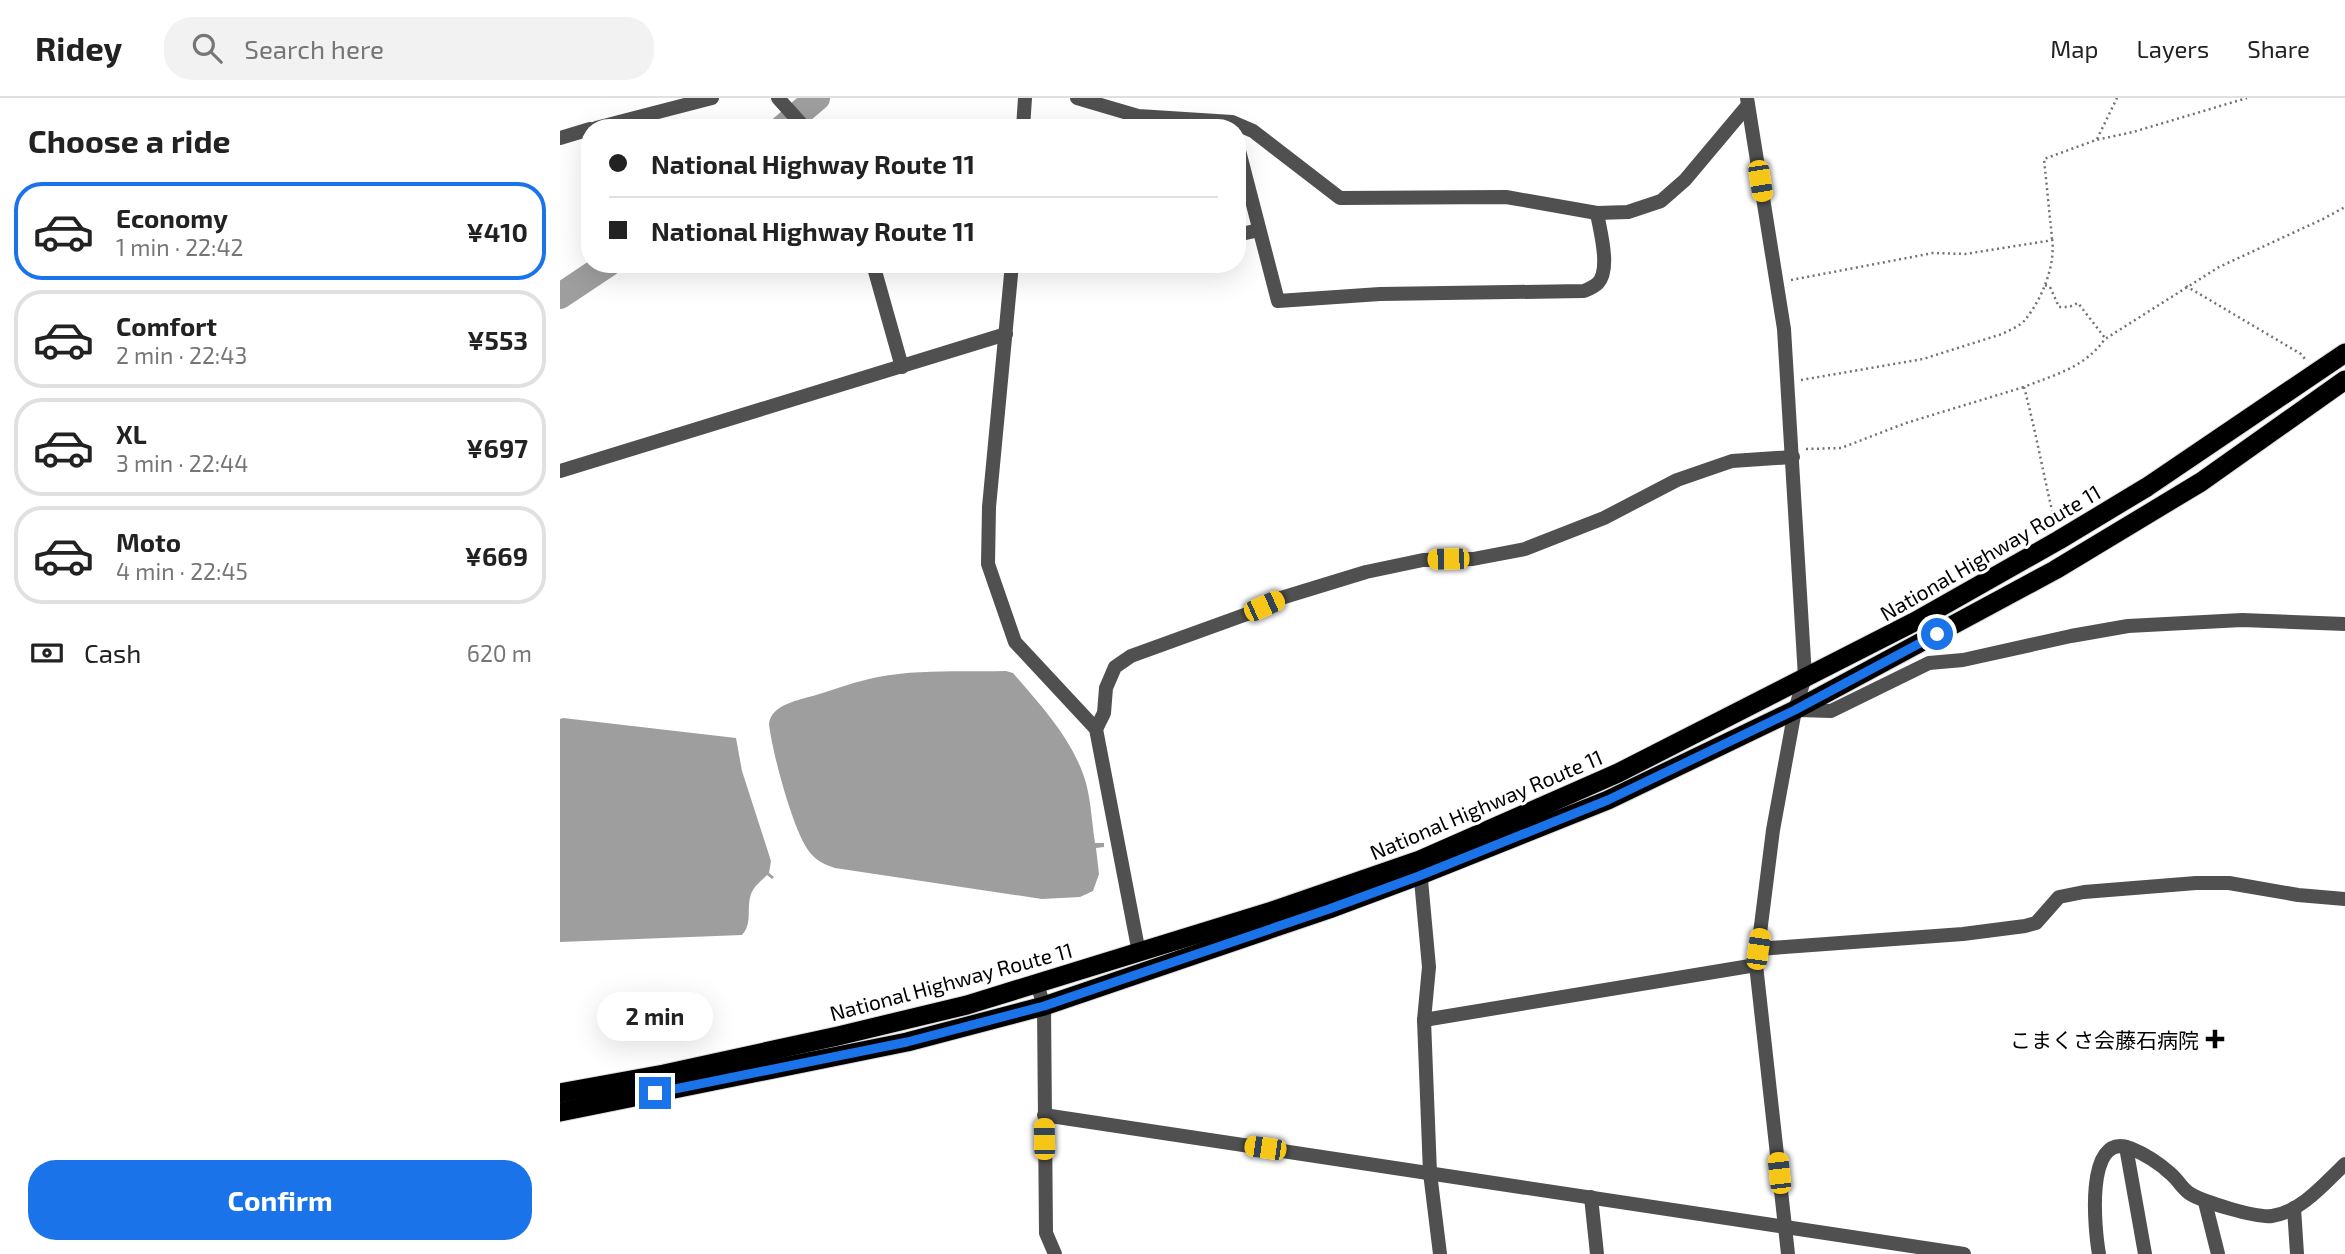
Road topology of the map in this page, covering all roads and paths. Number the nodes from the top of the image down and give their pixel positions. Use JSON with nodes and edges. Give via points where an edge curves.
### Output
{"nodes":[{"id":1,"x":712,"y":98,"type":"edge"},
{"id":2,"x":779,"y":98,"type":"edge"},
{"id":3,"x":1025,"y":98,"type":"edge"},
{"id":4,"x":1077,"y":98,"type":"edge"},
{"id":5,"x":2117,"y":98,"type":"edge"},
{"id":6,"x":2247,"y":98,"type":"edge"},
{"id":7,"x":1748,"y":102,"type":"edge"},
{"id":8,"x":632,"y":119,"type":"edge"},
{"id":9,"x":796,"y":119,"type":"edge"},
{"id":10,"x":1024,"y":119,"type":"edge"},
{"id":11,"x":1170,"y":119,"type":"edge"},
{"id":12,"x":1246,"y":129,"type":"edge"},
{"id":13,"x":581,"y":132,"type":"edge"},
{"id":14,"x":560,"y":138,"type":"edge"},
{"id":15,"x":2096,"y":140,"type":"junction"},
{"id":16,"x":1246,"y":179,"type":"edge"},
{"id":17,"x":2345,"y":207,"type":"edge"},
{"id":18,"x":1597,"y":213,"type":"junction"},
{"id":19,"x":1259,"y":230,"type":"junction"},
{"id":20,"x":1246,"y":233,"type":"edge"},
{"id":21,"x":2052,"y":238,"type":"junction"},
{"id":22,"x":876,"y":273,"type":"edge"},
{"id":23,"x":1011,"y":273,"type":"edge"},
{"id":24,"x":1776,"y":282,"type":"junction"},
{"id":25,"x":2046,"y":285,"type":"junction"},
{"id":26,"x":2186,"y":286,"type":"junction"},
{"id":27,"x":1006,"y":334,"type":"junction"},
{"id":28,"x":2105,"y":339,"type":"junction"},
{"id":29,"x":2345,"y":354,"type":"edge"},
{"id":30,"x":902,"y":367,"type":"junction"},
{"id":31,"x":2320,"y":371,"type":"junction"},
{"id":32,"x":2345,"y":380,"type":"edge"},
{"id":33,"x":1788,"y":383,"type":"junction"},
{"id":34,"x":2024,"y":387,"type":"junction"},
{"id":35,"x":1792,"y":454,"type":"junction"},
{"id":36,"x":560,"y":471,"type":"edge"},
{"id":37,"x":2059,"y":540,"type":"junction"},
{"id":38,"x":2345,"y":624,"type":"edge"},
{"id":39,"x":1805,"y":677,"type":"junction"},
{"id":40,"x":1795,"y":710,"type":"junction"},
{"id":41,"x":1096,"y":729,"type":"junction"},
{"id":42,"x":1420,"y":868,"type":"junction"},
{"id":43,"x":2345,"y":899,"type":"edge"},
{"id":44,"x":1758,"y":949,"type":"junction"},
{"id":45,"x":1139,"y":953,"type":"junction"},
{"id":46,"x":1756,"y":965,"type":"junction"},
{"id":47,"x":1037,"y":984,"type":"junction"},
{"id":48,"x":1044,"y":1006,"type":"junction"},
{"id":49,"x":1424,"y":1020,"type":"junction"},
{"id":50,"x":560,"y":1093,"type":"edge"},
{"id":51,"x":560,"y":1112,"type":"edge"},
{"id":52,"x":1044,"y":1115,"type":"junction"},
{"id":53,"x":2126,"y":1147,"type":"junction"},
{"id":54,"x":2345,"y":1164,"type":"edge"},
{"id":55,"x":1430,"y":1172,"type":"junction"},
{"id":56,"x":1591,"y":1197,"type":"junction"},
{"id":57,"x":2205,"y":1202,"type":"junction"},
{"id":58,"x":2294,"y":1208,"type":"junction"},
{"id":59,"x":1784,"y":1226,"type":"junction"},
{"id":60,"x":1055,"y":1254,"type":"edge"},
{"id":61,"x":1440,"y":1254,"type":"edge"},
{"id":62,"x":1597,"y":1254,"type":"edge"},
{"id":63,"x":1788,"y":1254,"type":"edge"},
{"id":64,"x":1964,"y":1254,"type":"edge"},
{"id":65,"x":2099,"y":1254,"type":"edge"},
{"id":66,"x":2145,"y":1254,"type":"edge"},
{"id":67,"x":2218,"y":1254,"type":"edge"},
{"id":68,"x":2297,"y":1254,"type":"edge"}],
"edges":[{"from":1,"to":8,"type":"street"},
{"from":2,"to":9,"type":"street"},
{"from":3,"to":10,"type":"street"},
{"from":4,"to":11,"type":"street","via":[[1138,116]]},
{"from":5,"to":15,"type":"path"},
{"from":6,"to":15,"type":"path"},
{"from":7,"to":18,"type":"street","via":[[1685,180],[1661,201],[1628,212]]},
{"from":7,"to":24,"type":"street"},
{"from":12,"to":18,"type":"street","via":[[1340,198],[1506,197]]},
{"from":13,"to":14,"type":"street"},
{"from":15,"to":21,"type":"path","via":[[2045,159]]},
{"from":16,"to":19,"type":"street"},
{"from":17,"to":26,"type":"path"},
{"from":18,"to":19,"type":"street","via":[[1604,275],[1584,291],[1380,294],[1278,302]]},
{"from":19,"to":20,"type":"street"},
{"from":21,"to":24,"type":"path","via":[[1965,254],[1933,253]]},
{"from":21,"to":25,"type":"path"},
{"from":22,"to":30,"type":"street"},
{"from":23,"to":27,"type":"street"},
{"from":24,"to":33,"type":"street"},
{"from":25,"to":28,"type":"path","via":[[2059,307],[2078,303]]},
{"from":25,"to":33,"type":"path","via":[[2024,321],[2003,334],[1923,359]]},
{"from":26,"to":28,"type":"path"},
{"from":26,"to":31,"type":"path","via":[[2301,354]]},
{"from":27,"to":30,"type":"street"},
{"from":27,"to":41,"type":"street","via":[[988,564],[1015,642]]},
{"from":28,"to":34,"type":"path","via":[[2078,366]]},
{"from":29,"to":31,"type":"highway","name":"National Highway Route 11"},
{"from":30,"to":36,"type":"street"},
{"from":31,"to":37,"type":"highway","name":"National Highway Route 11"},
{"from":32,"to":40,"type":"highway","name":"National Highway Route 11","via":[[2201,482],[2055,570]]},
{"from":33,"to":35,"type":"street"},
{"from":34,"to":35,"type":"path","via":[[1841,448]]},
{"from":34,"to":37,"type":"path"},
{"from":35,"to":39,"type":"street"},
{"from":35,"to":41,"type":"street","via":[[1732,461],[1677,480],[1604,518],[1525,549],[1474,559],[1423,560],[1366,572],[1281,598],[1131,656],[1115,667]]},
{"from":37,"to":39,"type":"highway","name":"National Highway Route 11"},
{"from":38,"to":40,"type":"street","via":[[2242,620],[2128,626],[1929,663],[1831,711]]},
{"from":39,"to":40,"type":"street"},
{"from":39,"to":42,"type":"highway","name":"National Highway Route 11"},
{"from":40,"to":42,"type":"highway","name":"National Highway Route 11","via":[[1608,800]]},
{"from":40,"to":44,"type":"street"},
{"from":41,"to":45,"type":"street"},
{"from":42,"to":45,"type":"highway","name":"National Highway Route 11"},
{"from":42,"to":48,"type":"highway","name":"National Highway Route 11","via":[[1329,909]]},
{"from":42,"to":49,"type":"street","via":[[1429,967]]},
{"from":43,"to":44,"type":"street","via":[[2229,883],[2109,890],[2060,897],[2036,923],[2025,926]]},
{"from":44,"to":46,"type":"street"},
{"from":45,"to":47,"type":"highway","name":"National Highway Route 11"},
{"from":46,"to":49,"type":"street"},
{"from":46,"to":59,"type":"street"},
{"from":47,"to":48,"type":"street"},
{"from":47,"to":50,"type":"highway","name":"National Highway Route 11","via":[[838,1036]]},
{"from":48,"to":51,"type":"highway","name":"National Highway Route 11","via":[[907,1042]]},
{"from":48,"to":52,"type":"street"},
{"from":49,"to":55,"type":"street"},
{"from":52,"to":55,"type":"street"},
{"from":52,"to":60,"type":"street","via":[[1046,1233]]},
{"from":53,"to":57,"type":"street","via":[[2154,1161]]},
{"from":53,"to":65,"type":"street","via":[[2113,1149],[2097,1167]]},
{"from":53,"to":66,"type":"street"},
{"from":54,"to":58,"type":"street"},
{"from":55,"to":56,"type":"street"},
{"from":55,"to":61,"type":"street"},
{"from":56,"to":59,"type":"street"},
{"from":56,"to":62,"type":"street"},
{"from":57,"to":58,"type":"street","via":[[2271,1216]]},
{"from":57,"to":67,"type":"street"},
{"from":58,"to":68,"type":"street"},
{"from":59,"to":63,"type":"street"},
{"from":59,"to":64,"type":"street"}]}
